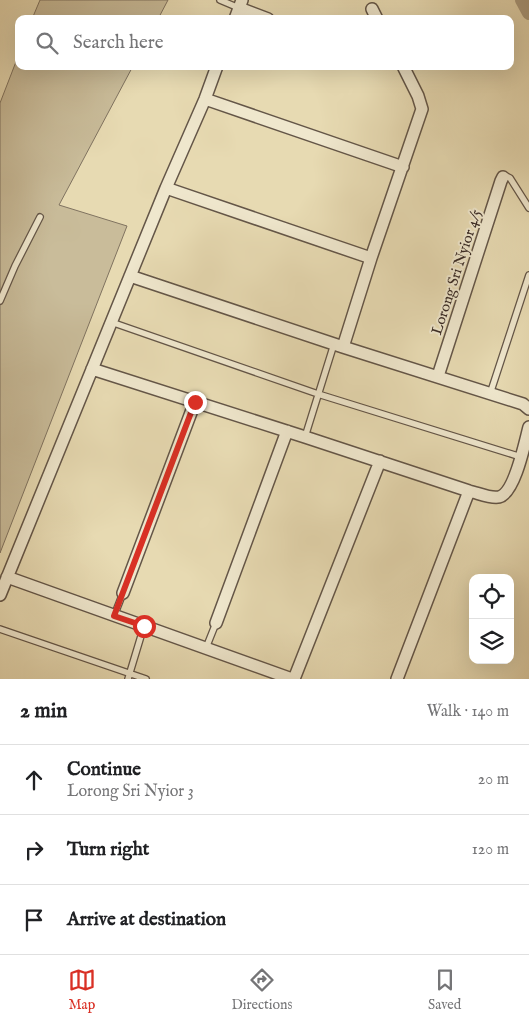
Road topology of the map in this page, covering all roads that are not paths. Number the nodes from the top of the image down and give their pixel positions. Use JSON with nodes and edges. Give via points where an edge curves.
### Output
{"nodes":[{"id":1,"x":220,"y":0,"type":"edge"},
{"id":2,"x":239,"y":9,"type":"edge"},
{"id":3,"x":256,"y":15,"type":"edge"},
{"id":4,"x":216,"y":70,"type":"edge"},
{"id":5,"x":405,"y":70,"type":"edge"},
{"id":6,"x":205,"y":99,"type":"junction"},
{"id":7,"x":403,"y":167,"type":"junction"},
{"id":8,"x":503,"y":177,"type":"joint"},
{"id":9,"x":166,"y":188,"type":"junction"},
{"id":10,"x":529,"y":208,"type":"edge"},
{"id":11,"x":40,"y":218,"type":"dead end"},
{"id":12,"x":371,"y":258,"type":"junction"},
{"id":13,"x":529,"y":275,"type":"edge"},
{"id":14,"x":130,"y":276,"type":"junction"},
{"id":15,"x":0,"y":301,"type":"edge"},
{"id":16,"x":111,"y":322,"type":"junction"},
{"id":17,"x":338,"y":346,"type":"junction"},
{"id":18,"x":92,"y":369,"type":"junction"},
{"id":19,"x":438,"y":376,"type":"junction"},
{"id":20,"x":318,"y":394,"type":"junction"},
{"id":21,"x":490,"y":394,"type":"junction"},
{"id":22,"x":195,"y":402,"type":"junction"},
{"id":23,"x":529,"y":409,"type":"edge"},
{"id":24,"x":529,"y":427,"type":"edge"},
{"id":25,"x":287,"y":431,"type":"junction"},
{"id":26,"x":305,"y":436,"type":"junction"},
{"id":27,"x":521,"y":457,"type":"junction"},
{"id":28,"x":380,"y":461,"type":"junction"},
{"id":29,"x":469,"y":491,"type":"junction"},
{"id":30,"x":7,"y":577,"type":"junction"},
{"id":31,"x":122,"y":593,"type":"joint"},
{"id":32,"x":0,"y":595,"type":"edge"},
{"id":33,"x":114,"y":616,"type":"junction"},
{"id":34,"x":216,"y":623,"type":"joint"},
{"id":35,"x":144,"y":626,"type":"junction"},
{"id":36,"x":0,"y":629,"type":"edge"},
{"id":37,"x":206,"y":648,"type":"junction"},
{"id":38,"x":128,"y":676,"type":"edge"},
{"id":39,"x":146,"y":679,"type":"edge"},
{"id":40,"x":293,"y":679,"type":"edge"},
{"id":41,"x":397,"y":679,"type":"edge"}],
"edges":[{"from":1,"to":2,"type":"lane"},
{"from":2,"to":3,"type":"street"},
{"from":4,"to":6,"type":"street"},
{"from":5,"to":7,"type":"street","via":[[422,109]]},
{"from":6,"to":7,"type":"street"},
{"from":6,"to":9,"type":"street"},
{"from":7,"to":12,"type":"street"},
{"from":8,"to":10,"type":"lane","via":[[510,178]]},
{"from":8,"to":19,"type":"street","name":"Lorong Sri Nyior 4/5"},
{"from":9,"to":12,"type":"street"},
{"from":9,"to":14,"type":"street"},
{"from":11,"to":15,"type":"lane"},
{"from":12,"to":17,"type":"street"},
{"from":13,"to":21,"type":"lane"},
{"from":14,"to":16,"type":"street"},
{"from":14,"to":17,"type":"street"},
{"from":16,"to":18,"type":"street"},
{"from":16,"to":20,"type":"lane"},
{"from":17,"to":19,"type":"street"},
{"from":17,"to":20,"type":"lane"},
{"from":18,"to":22,"type":"street"},
{"from":18,"to":30,"type":"street"},
{"from":19,"to":21,"type":"street"},
{"from":20,"to":26,"type":"lane"},
{"from":20,"to":27,"type":"lane"},
{"from":21,"to":23,"type":"street","via":[[523,404]]},
{"from":22,"to":25,"type":"street"},
{"from":22,"to":31,"type":"street"},
{"from":24,"to":27,"type":"street"},
{"from":25,"to":26,"type":"street"},
{"from":25,"to":34,"type":"street"},
{"from":26,"to":28,"type":"street"},
{"from":27,"to":29,"type":"street","via":[[507,493],[499,497]]},
{"from":28,"to":29,"type":"street"},
{"from":28,"to":40,"type":"street"},
{"from":29,"to":41,"type":"street"},
{"from":30,"to":32,"type":"street"},
{"from":30,"to":33,"type":"street"},
{"from":31,"to":33,"type":"lane"},
{"from":33,"to":35,"type":"street"},
{"from":34,"to":37,"type":"lane"},
{"from":35,"to":37,"type":"street"},
{"from":35,"to":38,"type":"lane"},
{"from":36,"to":38,"type":"lane"},
{"from":37,"to":40,"type":"street"},
{"from":38,"to":39,"type":"lane"}]}
